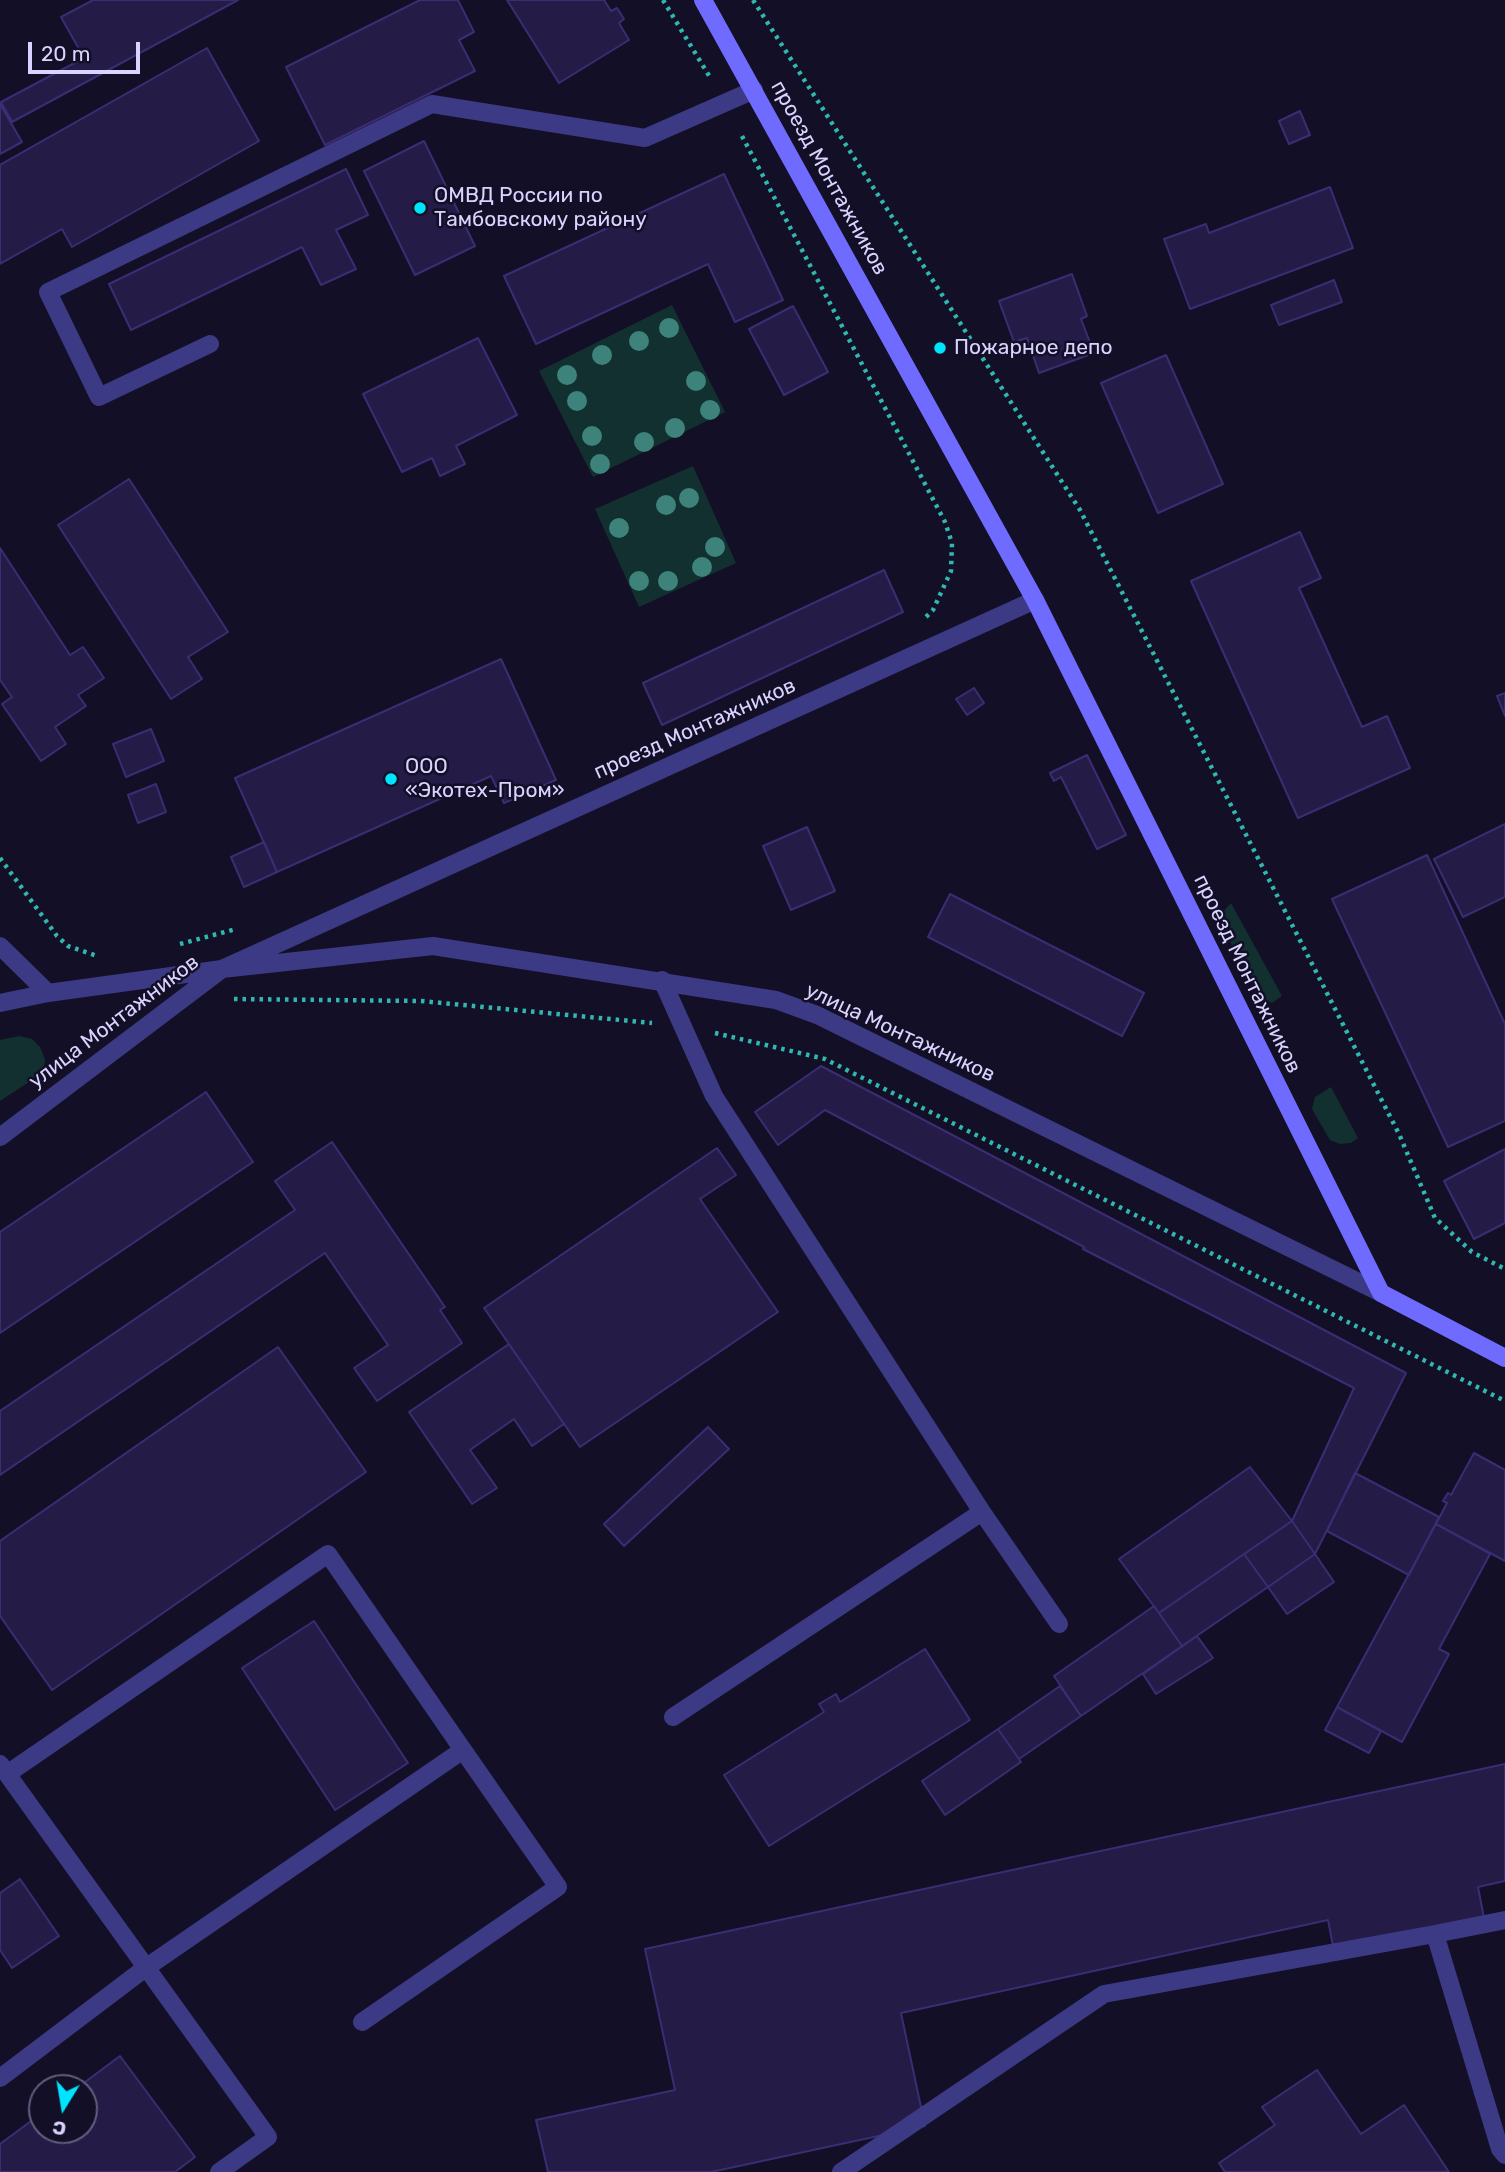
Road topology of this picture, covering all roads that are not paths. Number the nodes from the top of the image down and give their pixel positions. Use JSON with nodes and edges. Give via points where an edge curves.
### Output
{"nodes":[{"id":1,"x":703,"y":0,"type":"edge"},
{"id":2,"x":754,"y":90,"type":"junction"},
{"id":3,"x":209,"y":344,"type":"dead end"},
{"id":4,"x":1035,"y":600,"type":"junction"},
{"id":5,"x":0,"y":946,"type":"edge"},
{"id":6,"x":222,"y":969,"type":"junction"},
{"id":7,"x":662,"y":980,"type":"junction"},
{"id":8,"x":48,"y":993,"type":"junction"},
{"id":9,"x":0,"y":1003,"type":"edge"},
{"id":10,"x":0,"y":1137,"type":"edge"},
{"id":11,"x":1381,"y":1293,"type":"junction"},
{"id":12,"x":1505,"y":1358,"type":"edge"},
{"id":13,"x":982,"y":1512,"type":"junction"},
{"id":14,"x":1059,"y":1624,"type":"dead end"},
{"id":15,"x":673,"y":1717,"type":"dead end"},
{"id":16,"x":463,"y":1750,"type":"junction"},
{"id":17,"x":4,"y":1769,"type":"edge"},
{"id":18,"x":1505,"y":1920,"type":"edge"},
{"id":19,"x":1435,"y":1934,"type":"junction"},
{"id":20,"x":144,"y":1969,"type":"junction"},
{"id":21,"x":362,"y":2022,"type":"dead end"},
{"id":22,"x":0,"y":2078,"type":"edge"},
{"id":23,"x":1505,"y":2155,"type":"edge"},
{"id":24,"x":219,"y":2172,"type":"edge"},
{"id":25,"x":841,"y":2172,"type":"edge"}],
"edges":[{"from":1,"to":2,"type":"main road","name":"проезд Монтажников"},
{"from":2,"to":3,"type":"street","via":[[645,138],[432,104],[48,292],[99,397]]},
{"from":2,"to":4,"type":"main road","name":"проезд Монтажников"},
{"from":4,"to":6,"type":"street","name":"проезд Монтажников"},
{"from":4,"to":11,"type":"main road","name":"проезд Монтажников"},
{"from":5,"to":8,"type":"street"},
{"from":6,"to":7,"type":"street","name":"улица Монтажников","via":[[433,946]]},
{"from":6,"to":8,"type":"street","name":"улица Монтажников"},
{"from":6,"to":10,"type":"street","name":"улица Монтажников"},
{"from":7,"to":11,"type":"street","name":"улица Монтажников","via":[[776,1000],[817,1015]]},
{"from":7,"to":13,"type":"street","via":[[713,1096]]},
{"from":8,"to":9,"type":"street","name":"улица Монтажников"},
{"from":11,"to":12,"type":"main road","name":"улица Монтажников"},
{"from":13,"to":14,"type":"street"},
{"from":13,"to":15,"type":"street"},
{"from":16,"to":17,"type":"street","via":[[328,1554]]},
{"from":16,"to":20,"type":"street"},
{"from":16,"to":21,"type":"street","via":[[558,1887]]},
{"from":17,"to":20,"type":"street"},
{"from":18,"to":19,"type":"street"},
{"from":19,"to":23,"type":"street"},
{"from":19,"to":25,"type":"street","via":[[1104,1994]]},
{"from":20,"to":22,"type":"street"},
{"from":20,"to":24,"type":"street","via":[[268,2137]]}]}
